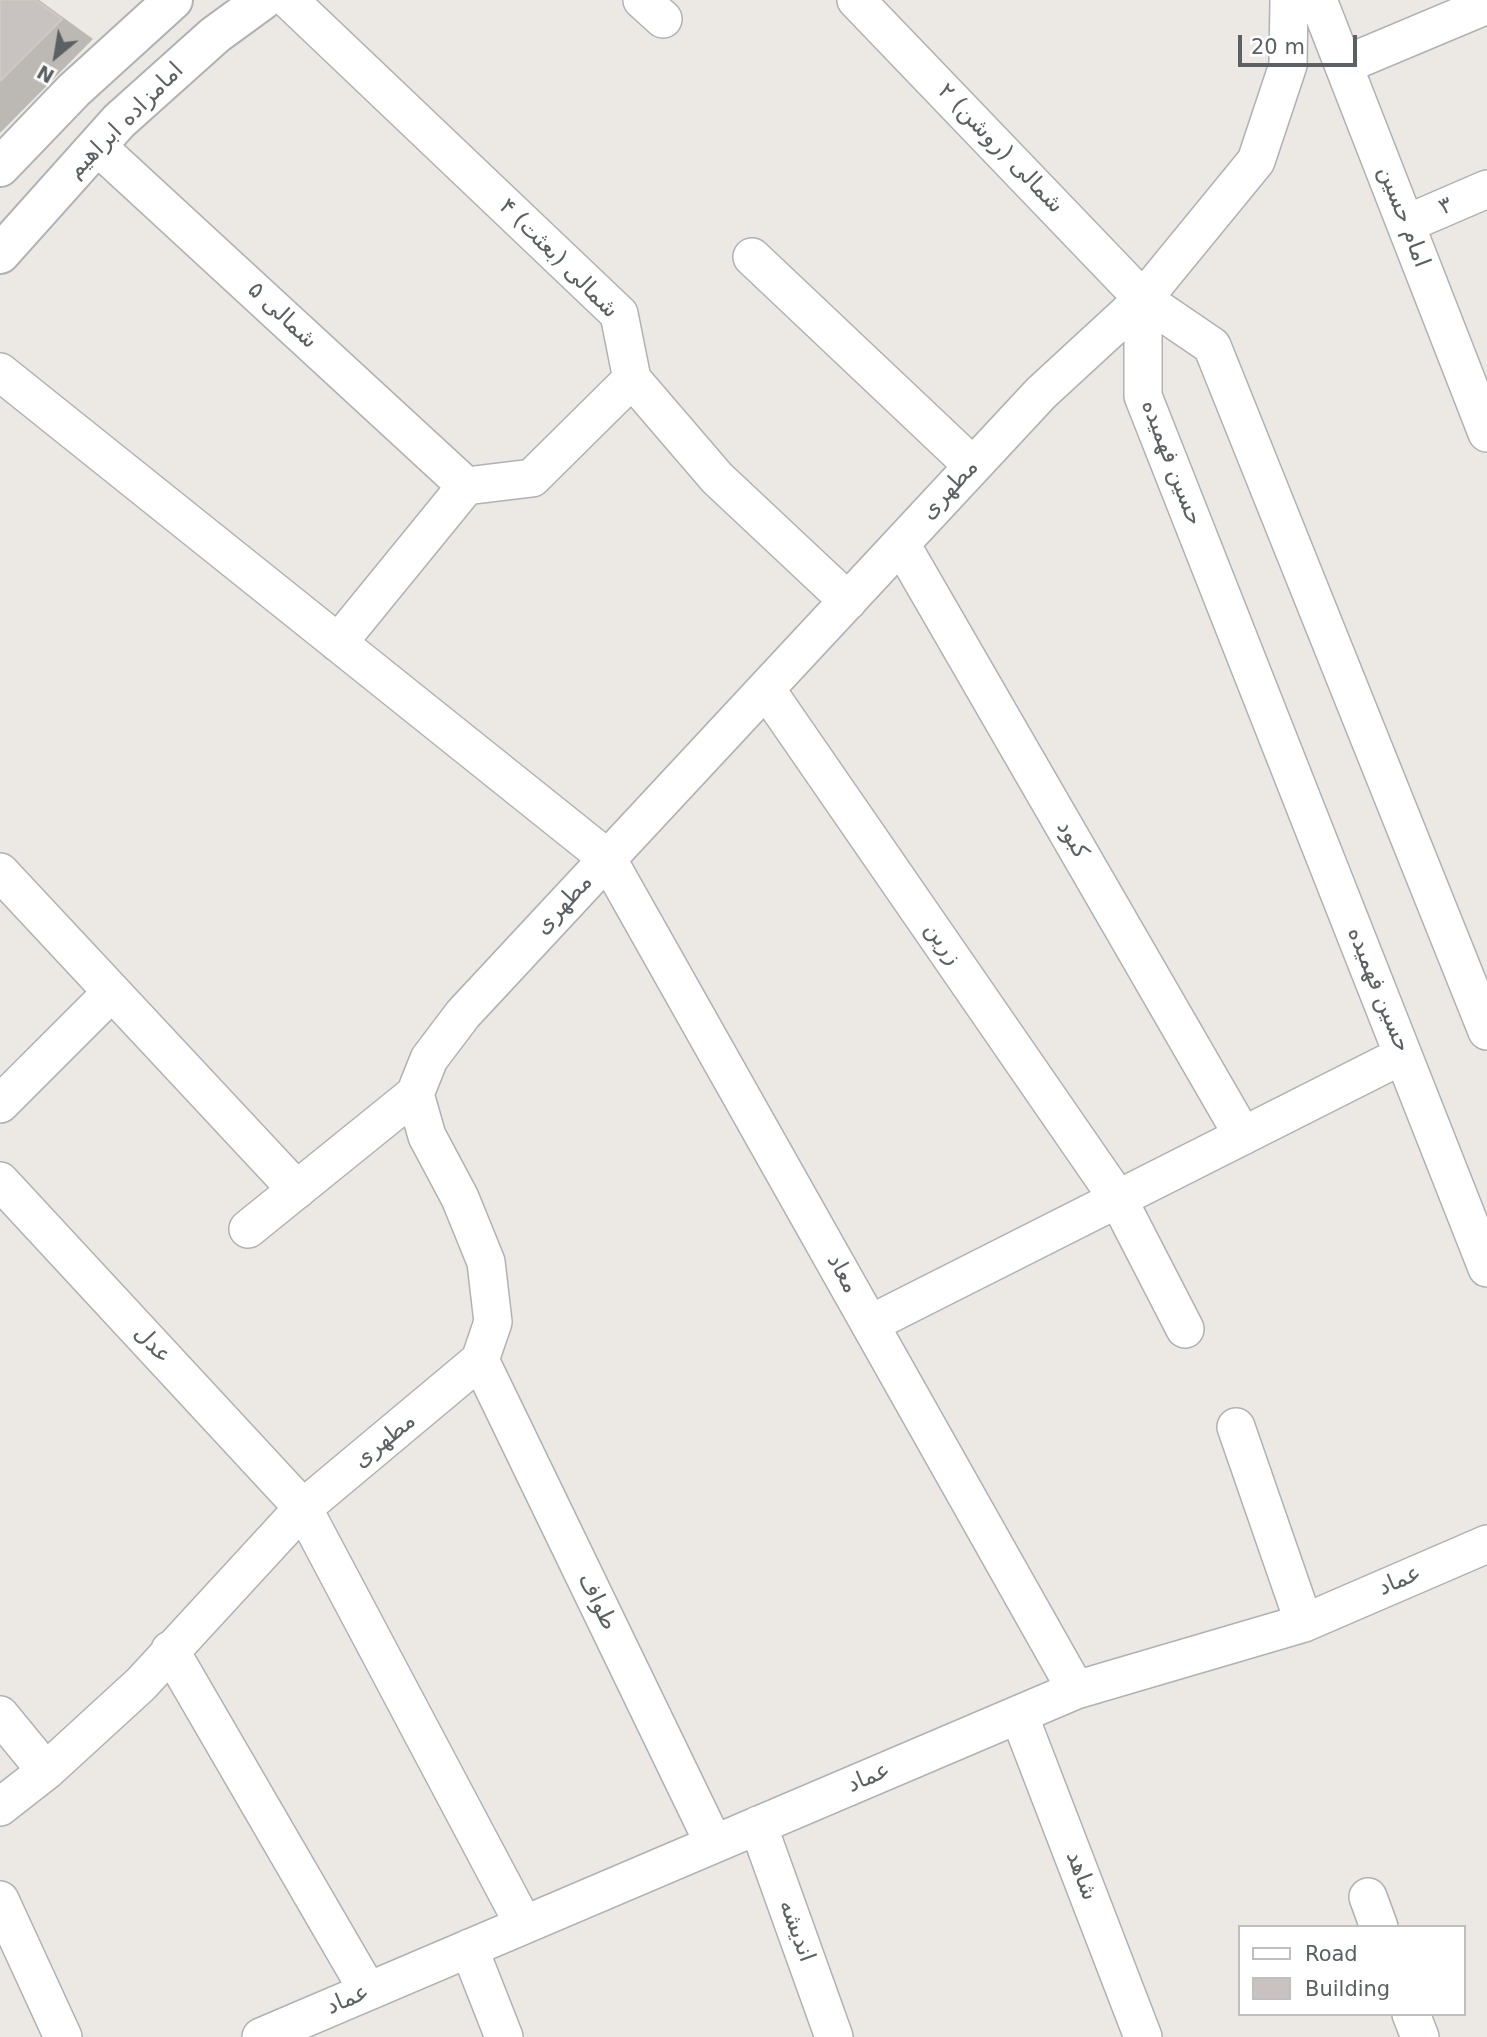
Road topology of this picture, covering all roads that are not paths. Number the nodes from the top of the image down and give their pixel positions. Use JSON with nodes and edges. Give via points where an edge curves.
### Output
{"nodes":[{"id":1,"x":173,"y":0,"type":"edge"},
{"id":2,"x":263,"y":0,"type":"edge"},
{"id":3,"x":289,"y":0,"type":"edge"},
{"id":4,"x":856,"y":0,"type":"edge"},
{"id":5,"x":1289,"y":0,"type":"edge"},
{"id":6,"x":1318,"y":0,"type":"edge"},
{"id":7,"x":1487,"y":5,"type":"edge"},
{"id":8,"x":1344,"y":65,"type":"junction"},
{"id":9,"x":97,"y":146,"type":"junction"},
{"id":10,"x":0,"y":167,"type":"edge"},
{"id":11,"x":1487,"y":189,"type":"edge"},
{"id":12,"x":1406,"y":224,"type":"junction"},
{"id":13,"x":0,"y":254,"type":"edge"},
{"id":14,"x":752,"y":257,"type":"dead end"},
{"id":15,"x":1143,"y":299,"type":"junction"},
{"id":16,"x":0,"y":372,"type":"edge"},
{"id":17,"x":632,"y":379,"type":"junction"},
{"id":18,"x":1479,"y":389,"type":"edge"},
{"id":19,"x":1487,"y":433,"type":"edge"},
{"id":20,"x":973,"y":466,"type":"junction"},
{"id":21,"x":466,"y":486,"type":"junction"},
{"id":22,"x":901,"y":544,"type":"junction"},
{"id":23,"x":848,"y":601,"type":"junction"},
{"id":24,"x":338,"y":643,"type":"junction"},
{"id":25,"x":765,"y":689,"type":"junction"},
{"id":26,"x":607,"y":858,"type":"junction"},
{"id":27,"x":0,"y":872,"type":"edge"},
{"id":28,"x":113,"y":992,"type":"junction"},
{"id":29,"x":1487,"y":1031,"type":"edge"},
{"id":30,"x":1403,"y":1055,"type":"junction"},
{"id":31,"x":415,"y":1094,"type":"junction"},
{"id":32,"x":0,"y":1104,"type":"edge"},
{"id":33,"x":1242,"y":1136,"type":"junction"},
{"id":34,"x":0,"y":1181,"type":"edge"},
{"id":35,"x":297,"y":1190,"type":"junction"},
{"id":36,"x":1118,"y":1199,"type":"junction"},
{"id":37,"x":248,"y":1229,"type":"dead end"},
{"id":38,"x":1487,"y":1268,"type":"edge"},
{"id":39,"x":870,"y":1324,"type":"junction"},
{"id":40,"x":1185,"y":1329,"type":"dead end"},
{"id":41,"x":480,"y":1360,"type":"junction"},
{"id":42,"x":1236,"y":1427,"type":"dead end"},
{"id":43,"x":303,"y":1508,"type":"junction"},
{"id":44,"x":1487,"y":1544,"type":"edge"},
{"id":45,"x":1304,"y":1623,"type":"junction"},
{"id":46,"x":170,"y":1650,"type":"junction"},
{"id":47,"x":1076,"y":1690,"type":"junction"},
{"id":48,"x":0,"y":1715,"type":"edge"},
{"id":49,"x":1019,"y":1715,"type":"junction"},
{"id":50,"x":46,"y":1771,"type":"junction"},
{"id":51,"x":0,"y":1807,"type":"edge"},
{"id":52,"x":758,"y":1825,"type":"junction"},
{"id":53,"x":714,"y":1844,"type":"junction"},
{"id":54,"x":0,"y":1900,"type":"edge"},
{"id":55,"x":524,"y":1925,"type":"junction"},
{"id":56,"x":469,"y":1948,"type":"junction"},
{"id":57,"x":368,"y":1991,"type":"junction"},
{"id":58,"x":1413,"y":2016,"type":"edge"},
{"id":59,"x":265,"y":2036,"type":"edge"},
{"id":60,"x":63,"y":2037,"type":"edge"},
{"id":61,"x":504,"y":2037,"type":"edge"},
{"id":62,"x":834,"y":2037,"type":"edge"},
{"id":63,"x":1143,"y":2037,"type":"edge"},
{"id":64,"x":1420,"y":2037,"type":"edge"}],
"edges":[{"from":1,"to":10,"type":"street","via":[[74,90]]},
{"from":2,"to":9,"type":"street","name":"امامزاده ابراهیم","via":[[215,35]]},
{"from":3,"to":17,"type":"street","name":"۴ شمالی (بعثت)","via":[[619,314]]},
{"from":4,"to":15,"type":"street","name":"۲ شمالی (روشن)"},
{"from":5,"to":15,"type":"street","name":"مطهری","via":[[1288,65],[1256,161]]},
{"from":6,"to":8,"type":"street","name":"امام حسین"},
{"from":7,"to":8,"type":"street"},
{"from":8,"to":12,"type":"street","name":"امام حسین"},
{"from":9,"to":13,"type":"street","name":"امامزاده ابراهیم"},
{"from":9,"to":21,"type":"street","name":"۵ شمالی"},
{"from":11,"to":12,"type":"street","name":"۳"},
{"from":12,"to":18,"type":"street","name":"امام حسین"},
{"from":14,"to":20,"type":"street"},
{"from":15,"to":20,"type":"street","name":"مطهری","via":[[1041,393]]},
{"from":15,"to":29,"type":"street","via":[[1212,346]]},
{"from":15,"to":30,"type":"street","name":"حسین فهمیده","via":[[1143,396]]},
{"from":16,"to":24,"type":"street"},
{"from":17,"to":21,"type":"street","via":[[532,478]]},
{"from":17,"to":23,"type":"street","name":"۴ شمالی (بعثت)","via":[[717,478]]},
{"from":18,"to":19,"type":"street","name":"امام حسین"},
{"from":20,"to":22,"type":"street","name":"مطهری"},
{"from":21,"to":24,"type":"street"},
{"from":22,"to":23,"type":"street","name":"مطهری"},
{"from":22,"to":33,"type":"street","name":"کبود"},
{"from":23,"to":25,"type":"street","name":"مطهری"},
{"from":24,"to":26,"type":"street"},
{"from":25,"to":26,"type":"street","name":"مطهری"},
{"from":25,"to":36,"type":"street","name":"زرین"},
{"from":26,"to":31,"type":"street","name":"مطهری","via":[[463,1014],[429,1059]]},
{"from":26,"to":39,"type":"street","name":"معاد"},
{"from":27,"to":28,"type":"street"},
{"from":28,"to":32,"type":"street"},
{"from":28,"to":35,"type":"street"},
{"from":30,"to":33,"type":"street"},
{"from":30,"to":38,"type":"street","name":"حسین فهمیده"},
{"from":31,"to":35,"type":"street"},
{"from":31,"to":41,"type":"street","via":[[427,1136],[460,1198],[486,1262],[493,1322]]},
{"from":33,"to":36,"type":"street"},
{"from":34,"to":43,"type":"street","name":"عدل"},
{"from":35,"to":37,"type":"street"},
{"from":36,"to":39,"type":"street"},
{"from":36,"to":40,"type":"street","name":"زرین"},
{"from":39,"to":47,"type":"street","name":"معاد"},
{"from":41,"to":43,"type":"street","name":"مطهری"},
{"from":41,"to":53,"type":"street","name":"طواف"},
{"from":42,"to":45,"type":"street"},
{"from":43,"to":46,"type":"street","name":"مطهری"},
{"from":43,"to":55,"type":"street","name":"عدل"},
{"from":44,"to":45,"type":"street","name":"عماد"},
{"from":45,"to":47,"type":"street","name":"عماد"},
{"from":46,"to":50,"type":"street","name":"مطهری","via":[[141,1684]]},
{"from":46,"to":57,"type":"street"},
{"from":47,"to":49,"type":"street","name":"عماد"},
{"from":48,"to":50,"type":"street"},
{"from":49,"to":52,"type":"street","name":"عماد"},
{"from":49,"to":63,"type":"street","name":"شاهد"},
{"from":50,"to":51,"type":"street","name":"مطهری"},
{"from":52,"to":53,"type":"street","name":"عماد"},
{"from":52,"to":62,"type":"street","name":"اندیشه"},
{"from":53,"to":55,"type":"street","name":"عماد"},
{"from":54,"to":60,"type":"street"},
{"from":55,"to":56,"type":"street","name":"عماد"},
{"from":56,"to":57,"type":"street","name":"عماد"},
{"from":56,"to":61,"type":"street"},
{"from":57,"to":59,"type":"street","name":"عماد"},
{"from":58,"to":64,"type":"street"}]}
